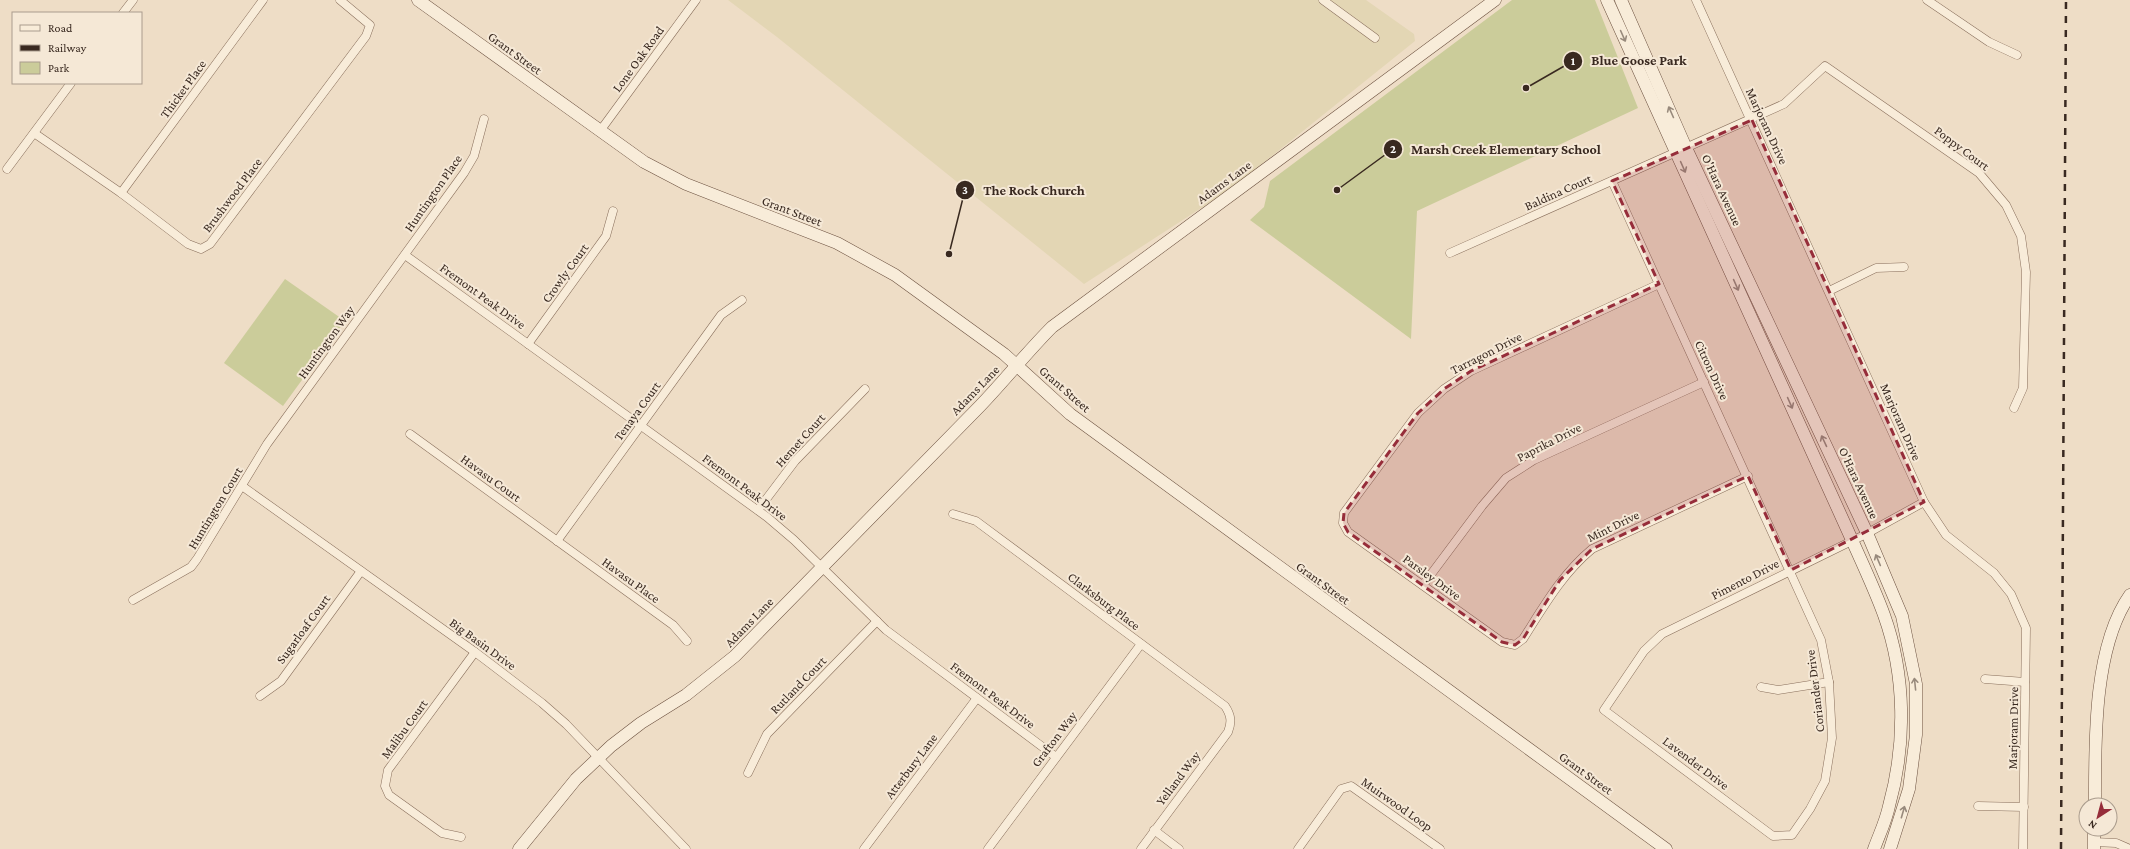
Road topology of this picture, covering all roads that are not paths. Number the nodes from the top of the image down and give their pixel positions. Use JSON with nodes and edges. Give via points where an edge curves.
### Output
{"nodes":[{"id":1,"x":133,"y":0,"type":"edge"},
{"id":2,"x":263,"y":0,"type":"edge"},
{"id":3,"x":340,"y":0,"type":"edge"},
{"id":4,"x":696,"y":0,"type":"edge"},
{"id":5,"x":1322,"y":0,"type":"edge"},
{"id":6,"x":1495,"y":0,"type":"edge"},
{"id":7,"x":1607,"y":0,"type":"edge"},
{"id":8,"x":1621,"y":0,"type":"edge"},
{"id":9,"x":1696,"y":0,"type":"edge"},
{"id":10,"x":1927,"y":0,"type":"edge"},
{"id":11,"x":421,"y":1,"type":"edge"},
{"id":12,"x":124,"y":12,"type":"edge"},
{"id":13,"x":1375,"y":38,"type":"dead end"},
{"id":14,"x":2017,"y":55,"type":"dead end"},
{"id":15,"x":1825,"y":66,"type":"joint"},
{"id":16,"x":70,"y":84,"type":"edge"},
{"id":17,"x":484,"y":119,"type":"dead end"},
{"id":18,"x":1752,"y":120,"type":"junction"},
{"id":19,"x":600,"y":131,"type":"junction"},
{"id":20,"x":34,"y":133,"type":"junction"},
{"id":21,"x":1681,"y":150,"type":"junction"},
{"id":22,"x":7,"y":169,"type":"dead end"},
{"id":23,"x":1612,"y":181,"type":"junction"},
{"id":24,"x":121,"y":193,"type":"junction"},
{"id":25,"x":613,"y":211,"type":"dead end"},
{"id":26,"x":1450,"y":253,"type":"dead end"},
{"id":27,"x":405,"y":255,"type":"junction"},
{"id":28,"x":1904,"y":267,"type":"dead end"},
{"id":29,"x":1659,"y":284,"type":"junction"},
{"id":30,"x":1829,"y":291,"type":"junction"},
{"id":31,"x":742,"y":300,"type":"dead end"},
{"id":32,"x":528,"y":344,"type":"junction"},
{"id":33,"x":1017,"y":365,"type":"junction"},
{"id":34,"x":1704,"y":382,"type":"junction"},
{"id":35,"x":864,"y":389,"type":"dead end"},
{"id":36,"x":2014,"y":408,"type":"dead end"},
{"id":37,"x":641,"y":426,"type":"junction"},
{"id":38,"x":410,"y":434,"type":"dead end"},
{"id":39,"x":267,"y":444,"type":"joint"},
{"id":40,"x":1748,"y":476,"type":"junction"},
{"id":41,"x":242,"y":486,"type":"junction"},
{"id":42,"x":1924,"y":502,"type":"junction"},
{"id":43,"x":758,"y":510,"type":"junction"},
{"id":44,"x":953,"y":514,"type":"dead end"},
{"id":45,"x":1348,"y":532,"type":"joint"},
{"id":46,"x":1867,"y":533,"type":"junction"},
{"id":47,"x":1852,"y":540,"type":"junction"},
{"id":48,"x":557,"y":541,"type":"junction"},
{"id":49,"x":822,"y":567,"type":"junction"},
{"id":50,"x":1791,"y":570,"type":"junction"},
{"id":51,"x":361,"y":571,"type":"junction"},
{"id":52,"x":1423,"y":585,"type":"junction"},
{"id":53,"x":2130,"y":595,"type":"edge"},
{"id":54,"x":133,"y":600,"type":"dead end"},
{"id":55,"x":877,"y":622,"type":"junction"},
{"id":56,"x":687,"y":641,"type":"dead end"},
{"id":57,"x":1502,"y":642,"type":"joint"},
{"id":58,"x":1141,"y":644,"type":"junction"},
{"id":59,"x":475,"y":652,"type":"junction"},
{"id":60,"x":1985,"y":679,"type":"dead end"},
{"id":61,"x":1829,"y":682,"type":"junction"},
{"id":62,"x":2025,"y":682,"type":"junction"},
{"id":63,"x":1761,"y":687,"type":"dead end"},
{"id":64,"x":260,"y":696,"type":"dead end"},
{"id":65,"x":977,"y":698,"type":"junction"},
{"id":66,"x":1604,"y":710,"type":"joint"},
{"id":67,"x":1231,"y":719,"type":"joint"},
{"id":68,"x":1056,"y":757,"type":"junction"},
{"id":69,"x":598,"y":758,"type":"junction"},
{"id":70,"x":748,"y":773,"type":"dead end"},
{"id":71,"x":2095,"y":797,"type":"edge"},
{"id":72,"x":1978,"y":806,"type":"dead end"},
{"id":73,"x":2024,"y":807,"type":"junction"},
{"id":74,"x":1154,"y":830,"type":"junction"},
{"id":75,"x":1773,"y":836,"type":"joint"},
{"id":76,"x":461,"y":837,"type":"dead end"},
{"id":77,"x":2094,"y":846,"type":"edge"},
{"id":78,"x":866,"y":848,"type":"edge"},
{"id":79,"x":519,"y":849,"type":"edge"},
{"id":80,"x":686,"y":849,"type":"edge"},
{"id":81,"x":988,"y":849,"type":"edge"},
{"id":82,"x":1141,"y":849,"type":"edge"},
{"id":83,"x":1179,"y":849,"type":"edge"},
{"id":84,"x":1298,"y":849,"type":"edge"},
{"id":85,"x":1440,"y":849,"type":"edge"},
{"id":86,"x":1666,"y":849,"type":"edge"},
{"id":87,"x":1874,"y":849,"type":"edge"},
{"id":88,"x":1890,"y":849,"type":"edge"},
{"id":89,"x":2023,"y":849,"type":"edge"},
{"id":90,"x":2130,"y":849,"type":"edge"}],
"edges":[{"from":1,"to":12,"type":"street"},
{"from":2,"to":24,"type":"street","name":"Thicket Place"},
{"from":3,"to":24,"type":"street","name":"Brushwood Place","via":[[370,25],[366,36],[210,244],[201,249],[188,244]]},
{"from":4,"to":19,"type":"street","name":"Lone Oak Road"},
{"from":5,"to":13,"type":"street"},
{"from":6,"to":33,"type":"street","name":"Adams Lane","via":[[1078,306],[1052,327]]},
{"from":7,"to":21,"type":"street","name":"O'Hara Avenue","one_way":true},
{"from":21,"to":8,"type":"street","name":"O'Hara Avenue","one_way":true},
{"from":9,"to":18,"type":"street","name":"Marjoram Drive"},
{"from":10,"to":14,"type":"street","via":[[1990,42]]},
{"from":11,"to":19,"type":"street","name":"Grant Street"},
{"from":15,"to":18,"type":"street","name":"Baldina Court","via":[[1784,104]]},
{"from":15,"to":36,"type":"street","name":"Poppy Court","via":[[1978,173],[2006,205],[2021,236],[2026,272],[2023,388]]},
{"from":16,"to":20,"type":"street"},
{"from":17,"to":27,"type":"street","name":"Huntington Place","via":[[474,156]]},
{"from":18,"to":21,"type":"street","name":"Baldina Court"},
{"from":18,"to":30,"type":"street","name":"Marjoram Drive"},
{"from":19,"to":33,"type":"street","name":"Grant Street","via":[[644,162],[686,184],[837,243],[868,259],[895,275]]},
{"from":20,"to":22,"type":"street"},
{"from":20,"to":24,"type":"street","name":"Brushwood Place"},
{"from":21,"to":23,"type":"street","name":"Baldina Court"},
{"from":46,"to":21,"type":"street","name":"O'Hara Avenue","one_way":true},
{"from":21,"to":47,"type":"street","name":"O'Hara Avenue","one_way":true},
{"from":23,"to":26,"type":"street","name":"Baldina Court"},
{"from":23,"to":29,"type":"street","name":"Citron Drive"},
{"from":25,"to":32,"type":"street","name":"Crowly Court","via":[[606,236]]},
{"from":27,"to":32,"type":"street","name":"Fremont Peak Drive"},
{"from":27,"to":39,"type":"street","name":"Huntington Way"},
{"from":28,"to":30,"type":"street","via":[[1876,268]]},
{"from":29,"to":34,"type":"street","name":"Citron Drive"},
{"from":29,"to":45,"type":"street","name":"Tarragon Drive","via":[[1471,371],[1444,389],[1418,413],[1344,513],[1343,523]]},
{"from":30,"to":42,"type":"street","name":"Marjoram Drive"},
{"from":31,"to":37,"type":"street","name":"Tenaya Court","via":[[721,315]]},
{"from":32,"to":37,"type":"street","name":"Fremont Peak Drive"},
{"from":33,"to":49,"type":"street","name":"Adams Lane"},
{"from":33,"to":86,"type":"street","name":"Grant Street","via":[[1070,414]]},
{"from":34,"to":40,"type":"street","name":"Citron Drive"},
{"from":34,"to":52,"type":"street","name":"Paprika Drive","via":[[1534,460],[1506,478]]},
{"from":35,"to":43,"type":"street","name":"Hemet Court","via":[[795,461]]},
{"from":37,"to":43,"type":"street","name":"Fremont Peak Drive"},
{"from":37,"to":48,"type":"street","name":"Tenaya Court"},
{"from":38,"to":48,"type":"street","name":"Havasu Court"},
{"from":39,"to":41,"type":"street","name":"Huntington Court"},
{"from":40,"to":50,"type":"street","name":"Citron Drive"},
{"from":40,"to":57,"type":"street","name":"Mint Drive","via":[[1592,548],[1560,580],[1523,639],[1515,645]]},
{"from":41,"to":51,"type":"street","name":"Big Basin Drive"},
{"from":41,"to":54,"type":"street","name":"Huntington Court","via":[[191,567]]},
{"from":42,"to":46,"type":"street","name":"Pimento Drive"},
{"from":42,"to":62,"type":"street","name":"Marjoram Drive","via":[[1946,535],[1994,573],[2011,594],[2026,628]]},
{"from":43,"to":49,"type":"street","name":"Fremont Peak Drive"},
{"from":44,"to":58,"type":"street","name":"Clarksburg Place","via":[[976,521]]},
{"from":45,"to":52,"type":"street","name":"Parsley Drive"},
{"from":46,"to":47,"type":"street","name":"Pimento Drive"},
{"from":88,"to":46,"type":"street","name":"O'Hara Avenue","one_way":true,"via":[[1909,789],[1916,735],[1916,684],[1902,616]]},
{"from":47,"to":50,"type":"street","name":"Pimento Drive"},
{"from":47,"to":87,"type":"street","name":"O'Hara Avenue","via":[[1885,616],[1899,686],[1901,730],[1897,770],[1889,808]]},
{"from":48,"to":56,"type":"street","name":"Havasu Place","via":[[673,625]]},
{"from":49,"to":55,"type":"street","name":"Fremont Peak Drive"},
{"from":49,"to":69,"type":"street","name":"Adams Lane","via":[[736,656]]},
{"from":50,"to":61,"type":"street","name":"Coriander Drive","via":[[1821,640]]},
{"from":50,"to":66,"type":"street","name":"Pimento Drive","via":[[1662,634],[1644,651]]},
{"from":51,"to":59,"type":"street","name":"Big Basin Drive"},
{"from":51,"to":64,"type":"street","name":"Sugarloaf Court","via":[[281,681]]},
{"from":52,"to":57,"type":"street","name":"Parsley Drive"},
{"from":53,"to":71,"type":"street","via":[[2121,611],[2105,656],[2096,723]]},
{"from":55,"to":65,"type":"street","name":"Fremont Peak Drive"},
{"from":55,"to":70,"type":"street","name":"Rutland Court","via":[[767,734]]},
{"from":58,"to":67,"type":"street","name":"Clarksburg Place","via":[[1225,706]]},
{"from":58,"to":68,"type":"street","name":"Grafton Way"},
{"from":59,"to":69,"type":"street","name":"Big Basin Drive","via":[[566,724]]},
{"from":59,"to":76,"type":"street","name":"Malibu Court","via":[[388,770],[385,786],[389,794],[442,833]]},
{"from":60,"to":62,"type":"street"},
{"from":61,"to":63,"type":"street","via":[[1778,690]]},
{"from":61,"to":75,"type":"street","name":"Coriander Drive","via":[[1832,738],[1825,780],[1810,809],[1792,835]]},
{"from":62,"to":73,"type":"street","name":"Marjoram Drive"},
{"from":65,"to":68,"type":"street","name":"Fremont Peak Drive"},
{"from":65,"to":78,"type":"street","name":"Atterbury Lane"},
{"from":66,"to":75,"type":"street","name":"Lavender Drive"},
{"from":67,"to":74,"type":"street","name":"Yelland Way","via":[[1228,732]]},
{"from":68,"to":81,"type":"street","name":"Grafton Way"},
{"from":69,"to":79,"type":"street","name":"Adams Lane","via":[[571,785]]},
{"from":69,"to":80,"type":"street","name":"Big Basin Drive"},
{"from":72,"to":73,"type":"street"},
{"from":73,"to":89,"type":"street","name":"Marjoram Drive"},
{"from":74,"to":82,"type":"street","name":"Yelland Way"},
{"from":74,"to":83,"type":"street"},
{"from":77,"to":90,"type":"street","via":[[2116,843]]},
{"from":84,"to":85,"type":"street","name":"Muirwood Loop","via":[[1341,789],[1350,786]]}]}
